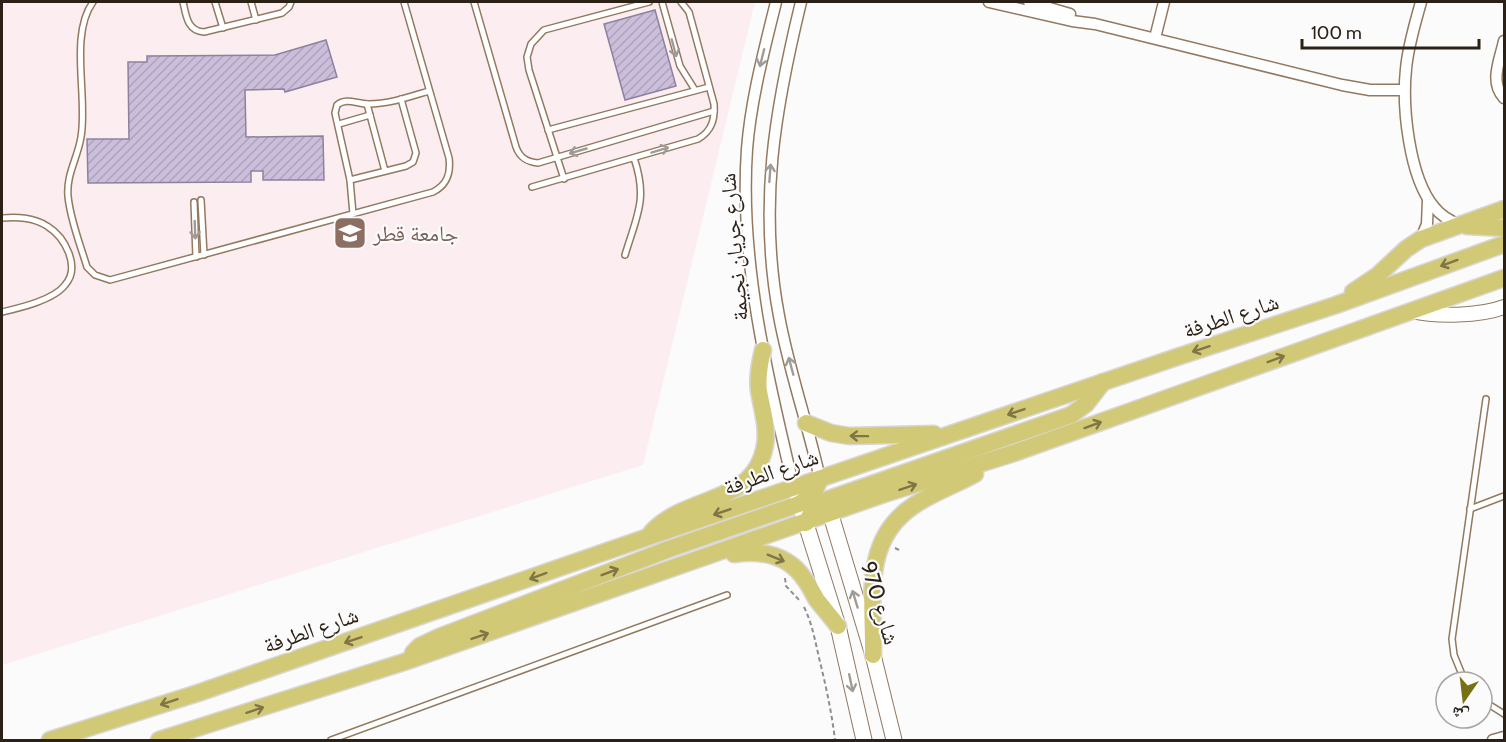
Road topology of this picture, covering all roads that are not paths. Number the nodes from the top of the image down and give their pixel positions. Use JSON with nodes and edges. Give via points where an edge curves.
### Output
{"nodes":[{"id":1,"x":93,"y":2,"type":"edge"},
{"id":2,"x":183,"y":2,"type":"edge"},
{"id":3,"x":215,"y":2,"type":"edge"},
{"id":4,"x":251,"y":2,"type":"edge"},
{"id":5,"x":291,"y":2,"type":"edge"},
{"id":6,"x":404,"y":2,"type":"edge"},
{"id":7,"x":474,"y":2,"type":"edge"},
{"id":8,"x":649,"y":2,"type":"edge"},
{"id":9,"x":662,"y":2,"type":"edge"},
{"id":10,"x":681,"y":2,"type":"edge"},
{"id":11,"x":776,"y":2,"type":"edge"},
{"id":12,"x":801,"y":2,"type":"edge"},
{"id":13,"x":807,"y":2,"type":"edge"},
{"id":14,"x":989,"y":2,"type":"edge"},
{"id":15,"x":1029,"y":2,"type":"edge"},
{"id":16,"x":1164,"y":2,"type":"edge"},
{"id":17,"x":1420,"y":2,"type":"edge"},
{"id":18,"x":256,"y":20,"type":"junction"},
{"id":19,"x":1095,"y":24,"type":"junction"},
{"id":20,"x":223,"y":28,"type":"junction"},
{"id":21,"x":1155,"y":38,"type":"junction"},
{"id":22,"x":1504,"y":40,"type":"edge"},
{"id":23,"x":783,"y":78,"type":"junction"},
{"id":24,"x":709,"y":87,"type":"junction"},
{"id":25,"x":695,"y":90,"type":"junction"},
{"id":26,"x":1404,"y":90,"type":"junction"},
{"id":27,"x":429,"y":91,"type":"junction"},
{"id":28,"x":1504,"y":98,"type":"edge"},
{"id":29,"x":401,"y":99,"type":"junction"},
{"id":30,"x":367,"y":104,"type":"junction"},
{"id":31,"x":714,"y":111,"type":"junction"},
{"id":32,"x":370,"y":116,"type":"junction"},
{"id":33,"x":339,"y":124,"type":"junction"},
{"id":34,"x":548,"y":130,"type":"junction"},
{"id":35,"x":556,"y":158,"type":"junction"},
{"id":36,"x":634,"y":158,"type":"junction"},
{"id":37,"x":385,"y":171,"type":"junction"},
{"id":38,"x":564,"y":179,"type":"junction"},
{"id":39,"x":350,"y":180,"type":"junction"},
{"id":40,"x":532,"y":187,"type":"dead end"},
{"id":41,"x":1428,"y":199,"type":"junction"},
{"id":42,"x":1504,"y":209,"type":"edge"},
{"id":43,"x":353,"y":214,"type":"junction"},
{"id":44,"x":2,"y":218,"type":"edge"},
{"id":45,"x":1460,"y":225,"type":"junction"},
{"id":46,"x":1504,"y":228,"type":"edge"},
{"id":47,"x":1421,"y":239,"type":"junction"},
{"id":48,"x":1504,"y":244,"type":"edge"},
{"id":49,"x":204,"y":255,"type":"junction"},
{"id":50,"x":626,"y":255,"type":"dead end"},
{"id":51,"x":196,"y":257,"type":"junction"},
{"id":52,"x":1504,"y":278,"type":"edge"},
{"id":53,"x":1336,"y":305,"type":"junction"},
{"id":54,"x":1504,"y":307,"type":"edge"},
{"id":55,"x":1412,"y":311,"type":"junction"},
{"id":56,"x":2,"y":312,"type":"edge"},
{"id":57,"x":763,"y":350,"type":"junction"},
{"id":58,"x":1103,"y":382,"type":"junction"},
{"id":59,"x":1486,"y":399,"type":"dead end"},
{"id":60,"x":806,"y":423,"type":"junction"},
{"id":61,"x":959,"y":432,"type":"junction"},
{"id":62,"x":1014,"y":453,"type":"junction"},
{"id":63,"x":820,"y":479,"type":"junction"},
{"id":64,"x":794,"y":488,"type":"junction"},
{"id":65,"x":1504,"y":496,"type":"edge"},
{"id":66,"x":799,"y":504,"type":"junction"},
{"id":67,"x":828,"y":507,"type":"junction"},
{"id":68,"x":1470,"y":509,"type":"junction"},
{"id":69,"x":806,"y":523,"type":"junction"},
{"id":70,"x":648,"y":537,"type":"junction"},
{"id":71,"x":719,"y":552,"type":"junction"},
{"id":72,"x":727,"y":595,"type":"dead end"},
{"id":73,"x":838,"y":626,"type":"junction"},
{"id":74,"x":873,"y":655,"type":"junction"},
{"id":75,"x":404,"y":662,"type":"junction"},
{"id":76,"x":1460,"y":670,"type":"edge"},
{"id":77,"x":194,"y":729,"type":"junction"},
{"id":78,"x":1504,"y":737,"type":"edge"},
{"id":79,"x":50,"y":741,"type":"edge"},
{"id":80,"x":159,"y":741,"type":"edge"},
{"id":81,"x":180,"y":741,"type":"edge"},
{"id":82,"x":331,"y":741,"type":"edge"},
{"id":83,"x":864,"y":741,"type":"edge"},
{"id":84,"x":894,"y":741,"type":"edge"},
{"id":85,"x":1493,"y":741,"type":"edge"}],
"edges":[{"from":1,"to":51,"type":"lane","via":[[82,35],[81,137],[68,189],[87,267],[95,275],[110,280]]},
{"from":2,"to":20,"type":"lane","via":[[189,25],[195,31]]},
{"from":3,"to":20,"type":"lane"},
{"from":4,"to":18,"type":"lane"},
{"from":5,"to":18,"type":"lane","via":[[282,13]]},
{"from":6,"to":27,"type":"lane"},
{"from":7,"to":35,"type":"lane","via":[[518,152],[532,162]]},
{"from":8,"to":34,"type":"lane","via":[[544,30],[534,39],[527,64]]},
{"from":9,"to":25,"type":"lane","one_way":true,"via":[[680,66]]},
{"from":10,"to":24,"type":"lane","via":[[689,12]]},
{"from":11,"to":57,"type":"street","name":"شارع جريان نجيمة","one_way":true,"via":[[753,97],[746,165],[748,238]]},
{"from":12,"to":23,"type":"street","name":"شارع جريان نجيمة"},
{"from":13,"to":23,"type":"street","via":[[794,58]]},
{"from":14,"to":19,"type":"street"},
{"from":15,"to":19,"type":"street"},
{"from":16,"to":21,"type":"street"},
{"from":17,"to":26,"type":"street"},
{"from":18,"to":20,"type":"lane"},
{"from":19,"to":21,"type":"street"},
{"from":21,"to":26,"type":"street","via":[[1342,85]]},
{"from":22,"to":28,"type":"street","via":[[1496,76]]},
{"from":60,"to":23,"type":"street","name":"شارع جريان نجيمة","one_way":true,"via":[[784,343],[771,260],[770,178]]},
{"from":24,"to":25,"type":"lane"},
{"from":24,"to":31,"type":"lane"},
{"from":25,"to":34,"type":"lane"},
{"from":26,"to":41,"type":"street","via":[[1407,135]]},
{"from":27,"to":29,"type":"lane"},
{"from":27,"to":43,"type":"lane","via":[[449,158],[450,172],[444,184],[433,192]]},
{"from":29,"to":30,"type":"lane"},
{"from":29,"to":37,"type":"lane","via":[[415,158],[410,164]]},
{"from":30,"to":32,"type":"lane"},
{"from":30,"to":33,"type":"lane","via":[[339,102],[335,112]]},
{"from":31,"to":35,"type":"lane","one_way":true},
{"from":36,"to":31,"type":"lane","one_way":true,"via":[[702,136],[712,125]]},
{"from":32,"to":33,"type":"lane"},
{"from":32,"to":37,"type":"lane"},
{"from":33,"to":39,"type":"lane"},
{"from":34,"to":35,"type":"lane"},
{"from":35,"to":38,"type":"lane"},
{"from":36,"to":38,"type":"lane"},
{"from":36,"to":50,"type":"lane","via":[[642,196]]},
{"from":37,"to":39,"type":"lane"},
{"from":38,"to":40,"type":"lane"},
{"from":39,"to":43,"type":"lane"},
{"from":41,"to":45,"type":"street","via":[[1445,218]]},
{"from":41,"to":47,"type":"street","via":[[1427,224]]},
{"from":42,"to":45,"type":"main road"},
{"from":43,"to":49,"type":"lane"},
{"from":44,"to":56,"type":"lane","via":[[23,218],[46,225],[62,240],[72,261],[65,286],[30,304]]},
{"from":45,"to":46,"type":"main road"},
{"from":45,"to":47,"type":"main road"},
{"from":47,"to":53,"type":"main road"},
{"from":48,"to":53,"type":"main road","name":"شارع الطرفة","one_way":true},
{"from":49,"to":51,"type":"lane"},
{"from":49,"to":51,"type":"lane","one_way":true,"via":[[198,201]]},
{"from":52,"to":55,"type":"main road"},
{"from":53,"to":58,"type":"main road","name":"شارع الطرفة","one_way":true},
{"from":54,"to":55,"type":"street","via":[[1485,312]]},
{"from":62,"to":55,"type":"main road","one_way":true},
{"from":57,"to":64,"type":"street","name":"شارع جريان نجيمة"},
{"from":57,"to":70,"type":"main road","via":[[758,381],[766,435],[758,467],[734,491],[684,509],[666,519]]},
{"from":58,"to":61,"type":"main road","name":"شارع الطرفة","one_way":true},
{"from":58,"to":67,"type":"main road","via":[[1086,404],[1071,415]]},
{"from":59,"to":68,"type":"lane"},
{"from":61,"to":60,"type":"main road","one_way":true,"via":[[849,436]]},
{"from":60,"to":63,"type":"street","name":"شارع جريان نجيمة"},
{"from":61,"to":63,"type":"main road","name":"شارع الطرفة"},
{"from":67,"to":62,"type":"main road","one_way":true,"via":[[884,494]]},
{"from":62,"to":74,"type":"main road","via":[[922,500],[890,527],[875,560]]},
{"from":63,"to":64,"type":"main road","name":"شارع الطرفة"},
{"from":63,"to":66,"type":"main road","via":[[813,494]]},
{"from":63,"to":67,"type":"main road","name":"شارع 970"},
{"from":64,"to":66,"type":"main road","name":"شارع 970"},
{"from":64,"to":70,"type":"main road","name":"شارع الطرفة","one_way":true},
{"from":65,"to":68,"type":"lane"},
{"from":66,"to":69,"type":"main road","name":"شارع 970"},
{"from":75,"to":66,"type":"main road","one_way":true,"via":[[420,646],[439,637]]},
{"from":67,"to":69,"type":"main road","via":[[812,511]]},
{"from":74,"to":67,"type":"main road","name":"شارع 970","one_way":true},
{"from":68,"to":76,"type":"lane","via":[[1452,639]]},
{"from":69,"to":71,"type":"main road"},
{"from":69,"to":73,"type":"main road","name":"شارع 970"},
{"from":70,"to":79,"type":"main road","name":"شارع الطرفة","one_way":true},
{"from":71,"to":73,"type":"main road","one_way":true,"via":[[754,551],[790,564]]},
{"from":75,"to":71,"type":"main road","one_way":true},
{"from":72,"to":82,"type":"lane"},
{"from":73,"to":83,"type":"main road","name":"شارع 970","one_way":true},
{"from":74,"to":84,"type":"main road","name":"شارع 970"},
{"from":77,"to":75,"type":"main road","one_way":true},
{"from":77,"to":80,"type":"main road"},
{"from":77,"to":81,"type":"street"},
{"from":78,"to":85,"type":"street"}]}
